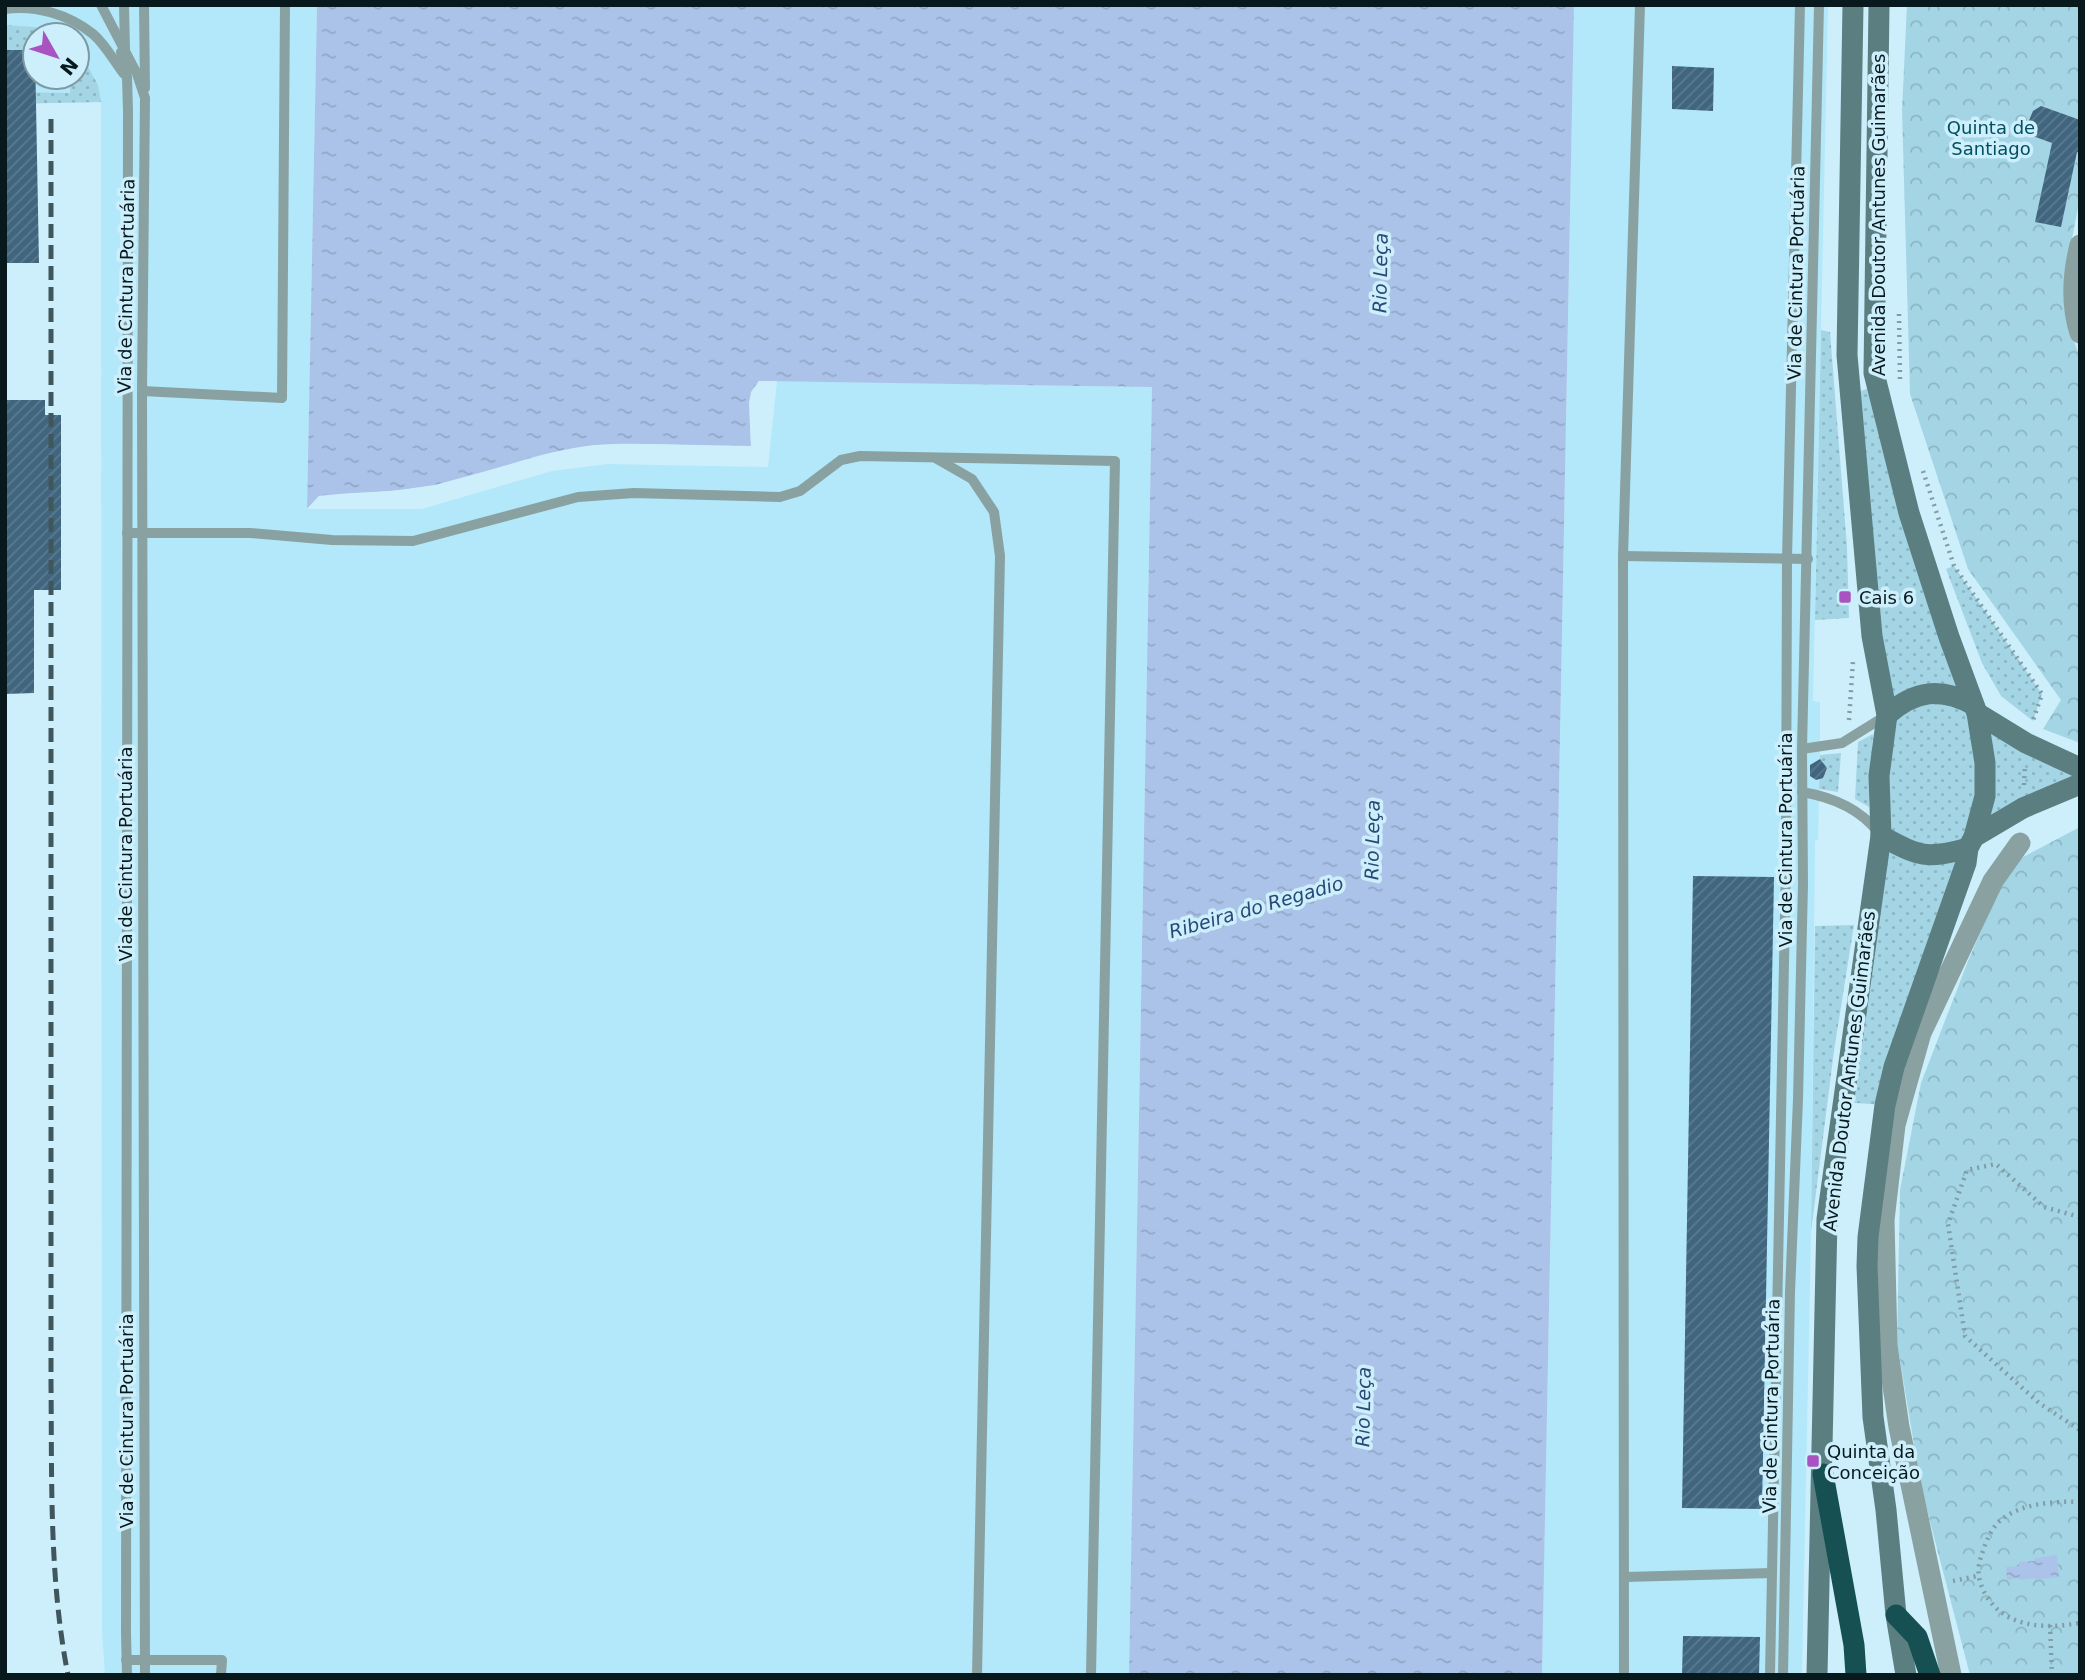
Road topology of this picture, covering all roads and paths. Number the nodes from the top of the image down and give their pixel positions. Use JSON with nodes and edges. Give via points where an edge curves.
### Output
{"nodes":[{"id":1,"x":101,"y":5,"type":"edge"},
{"id":2,"x":124,"y":5,"type":"edge"},
{"id":3,"x":144,"y":5,"type":"edge"},
{"id":4,"x":285,"y":5,"type":"edge"},
{"id":5,"x":1640,"y":5,"type":"edge"},
{"id":6,"x":1800,"y":5,"type":"edge"},
{"id":7,"x":1819,"y":5,"type":"edge"},
{"id":8,"x":1853,"y":5,"type":"edge"},
{"id":9,"x":1879,"y":5,"type":"edge"},
{"id":10,"x":23,"y":6,"type":"edge"},
{"id":11,"x":5,"y":9,"type":"edge"},
{"id":12,"x":118,"y":38,"type":"junction"},
{"id":13,"x":125,"y":52,"type":"junction"},
{"id":14,"x":127,"y":78,"type":"junction"},
{"id":15,"x":145,"y":98,"type":"junction"},
{"id":16,"x":2080,"y":245,"type":"edge"},
{"id":17,"x":1899,"y":307,"type":"dead end"},
{"id":18,"x":2080,"y":333,"type":"edge"},
{"id":19,"x":1900,"y":389,"type":"dead end"},
{"id":20,"x":142,"y":391,"type":"junction"},
{"id":21,"x":936,"y":458,"type":"junction"},
{"id":22,"x":1922,"y":465,"type":"dead end"},
{"id":23,"x":127,"y":533,"type":"junction"},
{"id":24,"x":142,"y":533,"type":"junction"},
{"id":25,"x":1623,"y":556,"type":"junction"},
{"id":26,"x":1787,"y":559,"type":"junction"},
{"id":27,"x":1808,"y":559,"type":"junction"},
{"id":28,"x":1975,"y":709,"type":"junction"},
{"id":29,"x":1887,"y":715,"type":"junction"},
{"id":30,"x":2026,"y":743,"type":"junction"},
{"id":31,"x":1802,"y":749,"type":"junction"},
{"id":32,"x":2080,"y":768,"type":"edge"},
{"id":33,"x":2080,"y":784,"type":"edge"},
{"id":34,"x":1802,"y":792,"type":"junction"},
{"id":35,"x":1881,"y":836,"type":"junction"},
{"id":36,"x":1971,"y":843,"type":"junction"},
{"id":37,"x":2020,"y":843,"type":"dead end"},
{"id":38,"x":2080,"y":1217,"type":"edge"},
{"id":39,"x":2080,"y":1430,"type":"edge"},
{"id":40,"x":1823,"y":1474,"type":"junction"},
{"id":41,"x":2080,"y":1502,"type":"edge"},
{"id":42,"x":1772,"y":1573,"type":"junction"},
{"id":43,"x":1625,"y":1577,"type":"junction"},
{"id":44,"x":1896,"y":1615,"type":"junction"},
{"id":45,"x":2080,"y":1623,"type":"edge"},
{"id":46,"x":2050,"y":1625,"type":"junction"},
{"id":47,"x":126,"y":1660,"type":"junction"},
{"id":48,"x":144,"y":1660,"type":"junction"},
{"id":49,"x":127,"y":1675,"type":"edge"},
{"id":50,"x":145,"y":1675,"type":"edge"},
{"id":51,"x":221,"y":1675,"type":"edge"},
{"id":52,"x":977,"y":1675,"type":"edge"},
{"id":53,"x":1091,"y":1675,"type":"edge"},
{"id":54,"x":1624,"y":1675,"type":"edge"},
{"id":55,"x":1770,"y":1675,"type":"edge"},
{"id":56,"x":1783,"y":1675,"type":"edge"},
{"id":57,"x":1817,"y":1675,"type":"edge"},
{"id":58,"x":1856,"y":1675,"type":"edge"},
{"id":59,"x":1906,"y":1675,"type":"edge"},
{"id":60,"x":1930,"y":1675,"type":"edge"},
{"id":61,"x":1951,"y":1675,"type":"edge"},
{"id":62,"x":2052,"y":1675,"type":"edge"}],
"edges":[{"from":1,"to":12,"type":"lane","name":"Via de Cintura Portuária"},
{"from":2,"to":13,"type":"lane"},
{"from":3,"to":15,"type":"lane"},
{"from":4,"to":20,"type":"lane","via":[[282,398]]},
{"from":5,"to":25,"type":"lane"},
{"from":6,"to":26,"type":"lane","name":"Via de Cintura Portuária"},
{"from":7,"to":27,"type":"lane","name":"Via de Cintura Portuária"},
{"from":8,"to":29,"type":"main road","name":"Avenida Doutor Antunes Guimarães","via":[[1847,355],[1872,636]]},
{"from":9,"to":28,"type":"main road","name":"Avenida Doutor Antunes Guimarães","via":[[1874,373],[1909,513]]},
{"from":10,"to":11,"type":"lane"},
{"from":10,"to":14,"type":"lane","via":[[62,15],[94,35]]},
{"from":12,"to":13,"type":"lane","name":"Via de Cintura Portuária"},
{"from":12,"to":14,"type":"lane","name":"Via de Cintura Portuária"},
{"from":13,"to":14,"type":"lane"},
{"from":13,"to":15,"type":"lane","name":"Via de Cintura Portuária"},
{"from":14,"to":23,"type":"lane","name":"Via de Cintura Portuária"},
{"from":15,"to":20,"type":"lane","name":"Via de Cintura Portuária"},
{"from":16,"to":18,"type":"street","via":[[2075,266],[2075,318]]},
{"from":17,"to":19,"type":"path"},
{"from":20,"to":24,"type":"lane","name":"Via de Cintura Portuária"},
{"from":21,"to":24,"type":"lane","via":[[860,456],[841,460],[800,491],[780,497],[578,497],[413,541]]},
{"from":21,"to":52,"type":"lane","via":[[972,479],[994,512],[1000,556]]},
{"from":21,"to":53,"type":"lane","via":[[1115,461]]},
{"from":22,"to":30,"type":"path","via":[[1955,566],[2042,694]]},
{"from":23,"to":24,"type":"lane"},
{"from":23,"to":47,"type":"lane","name":"Via de Cintura Portuária"},
{"from":24,"to":48,"type":"lane","name":"Via de Cintura Portuária"},
{"from":25,"to":26,"type":"lane"},
{"from":25,"to":43,"type":"lane"},
{"from":26,"to":27,"type":"lane"},
{"from":26,"to":42,"type":"lane","name":"Via de Cintura Portuária"},
{"from":27,"to":31,"type":"lane","name":"Via de Cintura Portuária"},
{"from":28,"to":29,"type":"main road","via":[[1958,696],[1928,693]]},
{"from":28,"to":30,"type":"main road"},
{"from":28,"to":36,"type":"main road","name":"Avenida Doutor Antunes Guimarães","via":[[1985,763],[1985,796]]},
{"from":29,"to":31,"type":"lane","via":[[1842,743]]},
{"from":29,"to":35,"type":"main road","name":"Avenida Doutor Antunes Guimarães","via":[[1879,776]]},
{"from":30,"to":32,"type":"main road"},
{"from":31,"to":34,"type":"lane","name":"Via de Cintura Portuária"},
{"from":33,"to":36,"type":"main road","via":[[2023,808]]},
{"from":34,"to":35,"type":"lane","via":[[1843,804],[1868,819]]},
{"from":34,"to":56,"type":"lane","name":"Via de Cintura Portuária"},
{"from":35,"to":36,"type":"main road","via":[[1936,857]]},
{"from":35,"to":40,"type":"main road","name":"Avenida Doutor Antunes Guimarães","via":[[1827,1219]]},
{"from":36,"to":44,"type":"main road","name":"Avenida Doutor Antunes Guimarães","via":[[1894,1067],[1868,1237],[1873,1417]]},
{"from":37,"to":61,"type":"street","via":[[1988,891],[1921,1033],[1895,1125],[1884,1220],[1887,1345],[1899,1427]]},
{"from":38,"to":39,"type":"path","via":[[2044,1207],[1996,1164],[1967,1170],[1948,1224],[1965,1336],[2039,1403]]},
{"from":40,"to":57,"type":"main road","name":"Avenida Doutor Antunes Guimarães"},
{"from":40,"to":58,"type":"highway"},
{"from":41,"to":46,"type":"path","via":[[2055,1501],[2003,1518],[1988,1537],[1980,1558],[1977,1576],[1993,1606],[2022,1623]]},
{"from":42,"to":43,"type":"lane"},
{"from":42,"to":55,"type":"lane","name":"Via de Cintura Portuária"},
{"from":43,"to":54,"type":"lane"},
{"from":44,"to":59,"type":"main road","name":"Avenida Doutor Antunes Guimarães"},
{"from":44,"to":60,"type":"highway","via":[[1917,1637]]},
{"from":45,"to":46,"type":"path"},
{"from":46,"to":62,"type":"path"},
{"from":47,"to":48,"type":"lane"},
{"from":47,"to":49,"type":"lane","name":"Via de Cintura Portuária"},
{"from":48,"to":50,"type":"lane","name":"Via de Cintura Portuária"},
{"from":48,"to":51,"type":"lane","via":[[222,1660]]}]}
